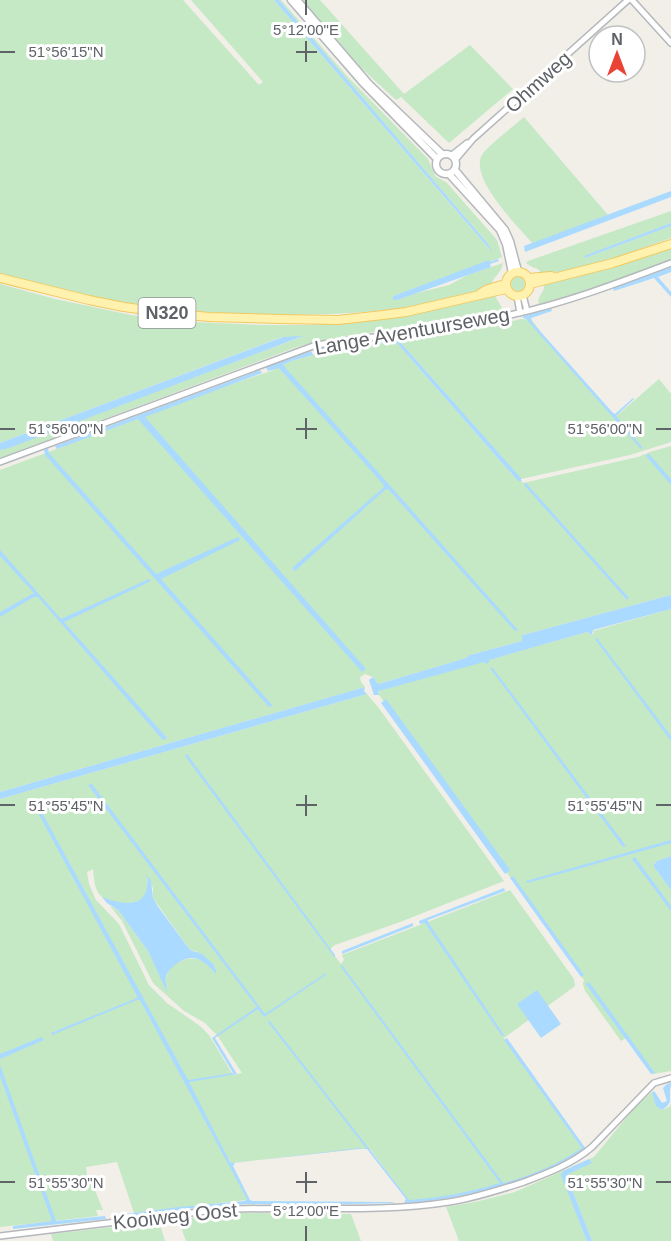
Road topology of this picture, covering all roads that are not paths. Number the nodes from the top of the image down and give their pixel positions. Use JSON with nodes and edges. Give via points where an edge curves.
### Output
{"nodes":[{"id":1,"x":291,"y":0,"type":"edge"},
{"id":2,"x":297,"y":0,"type":"edge"},
{"id":3,"x":630,"y":0,"type":"edge"},
{"id":4,"x":671,"y":43,"type":"edge"},
{"id":5,"x":439,"y":157,"type":"junction"},
{"id":6,"x":454,"y":157,"type":"junction"},
{"id":7,"x":452,"y":172,"type":"junction"},
{"id":8,"x":671,"y":244,"type":"edge"},
{"id":9,"x":671,"y":263,"type":"edge"},
{"id":10,"x":515,"y":272,"type":"junction"},
{"id":11,"x":0,"y":278,"type":"edge"},
{"id":12,"x":529,"y":281,"type":"junction"},
{"id":13,"x":506,"y":287,"type":"junction"},
{"id":14,"x":520,"y":296,"type":"junction"},
{"id":15,"x":524,"y":312,"type":"junction"},
{"id":16,"x":0,"y":462,"type":"edge"},
{"id":17,"x":671,"y":1078,"type":"edge"},
{"id":18,"x":0,"y":1236,"type":"edge"}],
"edges":[{"from":1,"to":5,"type":"street","via":[[364,84]]},
{"from":2,"to":5,"type":"street"},
{"from":3,"to":4,"type":"street"},
{"from":3,"to":6,"type":"street","name":"Ohmweg"},
{"from":5,"to":6,"type":"street","via":[[447,153]]},
{"from":5,"to":7,"type":"street","via":[[438,171]]},
{"from":6,"to":7,"type":"street","via":[[457,164]]},
{"from":7,"to":10,"type":"street","via":[[505,230]]},
{"from":8,"to":12,"type":"main road","via":[[614,263]]},
{"from":9,"to":15,"type":"street","name":"Lange Aventuurseweg"},
{"from":10,"to":12,"type":"main road","via":[[524,273]]},
{"from":10,"to":13,"type":"main road","via":[[507,278]]},
{"from":11,"to":13,"type":"main road","number":"N320","via":[[135,308],[209,317],[279,319],[338,320],[406,312]]},
{"from":12,"to":14,"type":"main road","via":[[528,291]]},
{"from":13,"to":14,"type":"main road","via":[[511,294]]},
{"from":14,"to":15,"type":"street","name":"Lange Aventuurseweg"},
{"from":15,"to":16,"type":"street","name":"Lange Aventuurseweg","via":[[436,329],[316,345]]},
{"from":17,"to":18,"type":"street","name":"Kooiweg Oost","via":[[654,1083],[582,1156],[554,1172],[491,1193],[378,1209],[216,1210]]}]}
